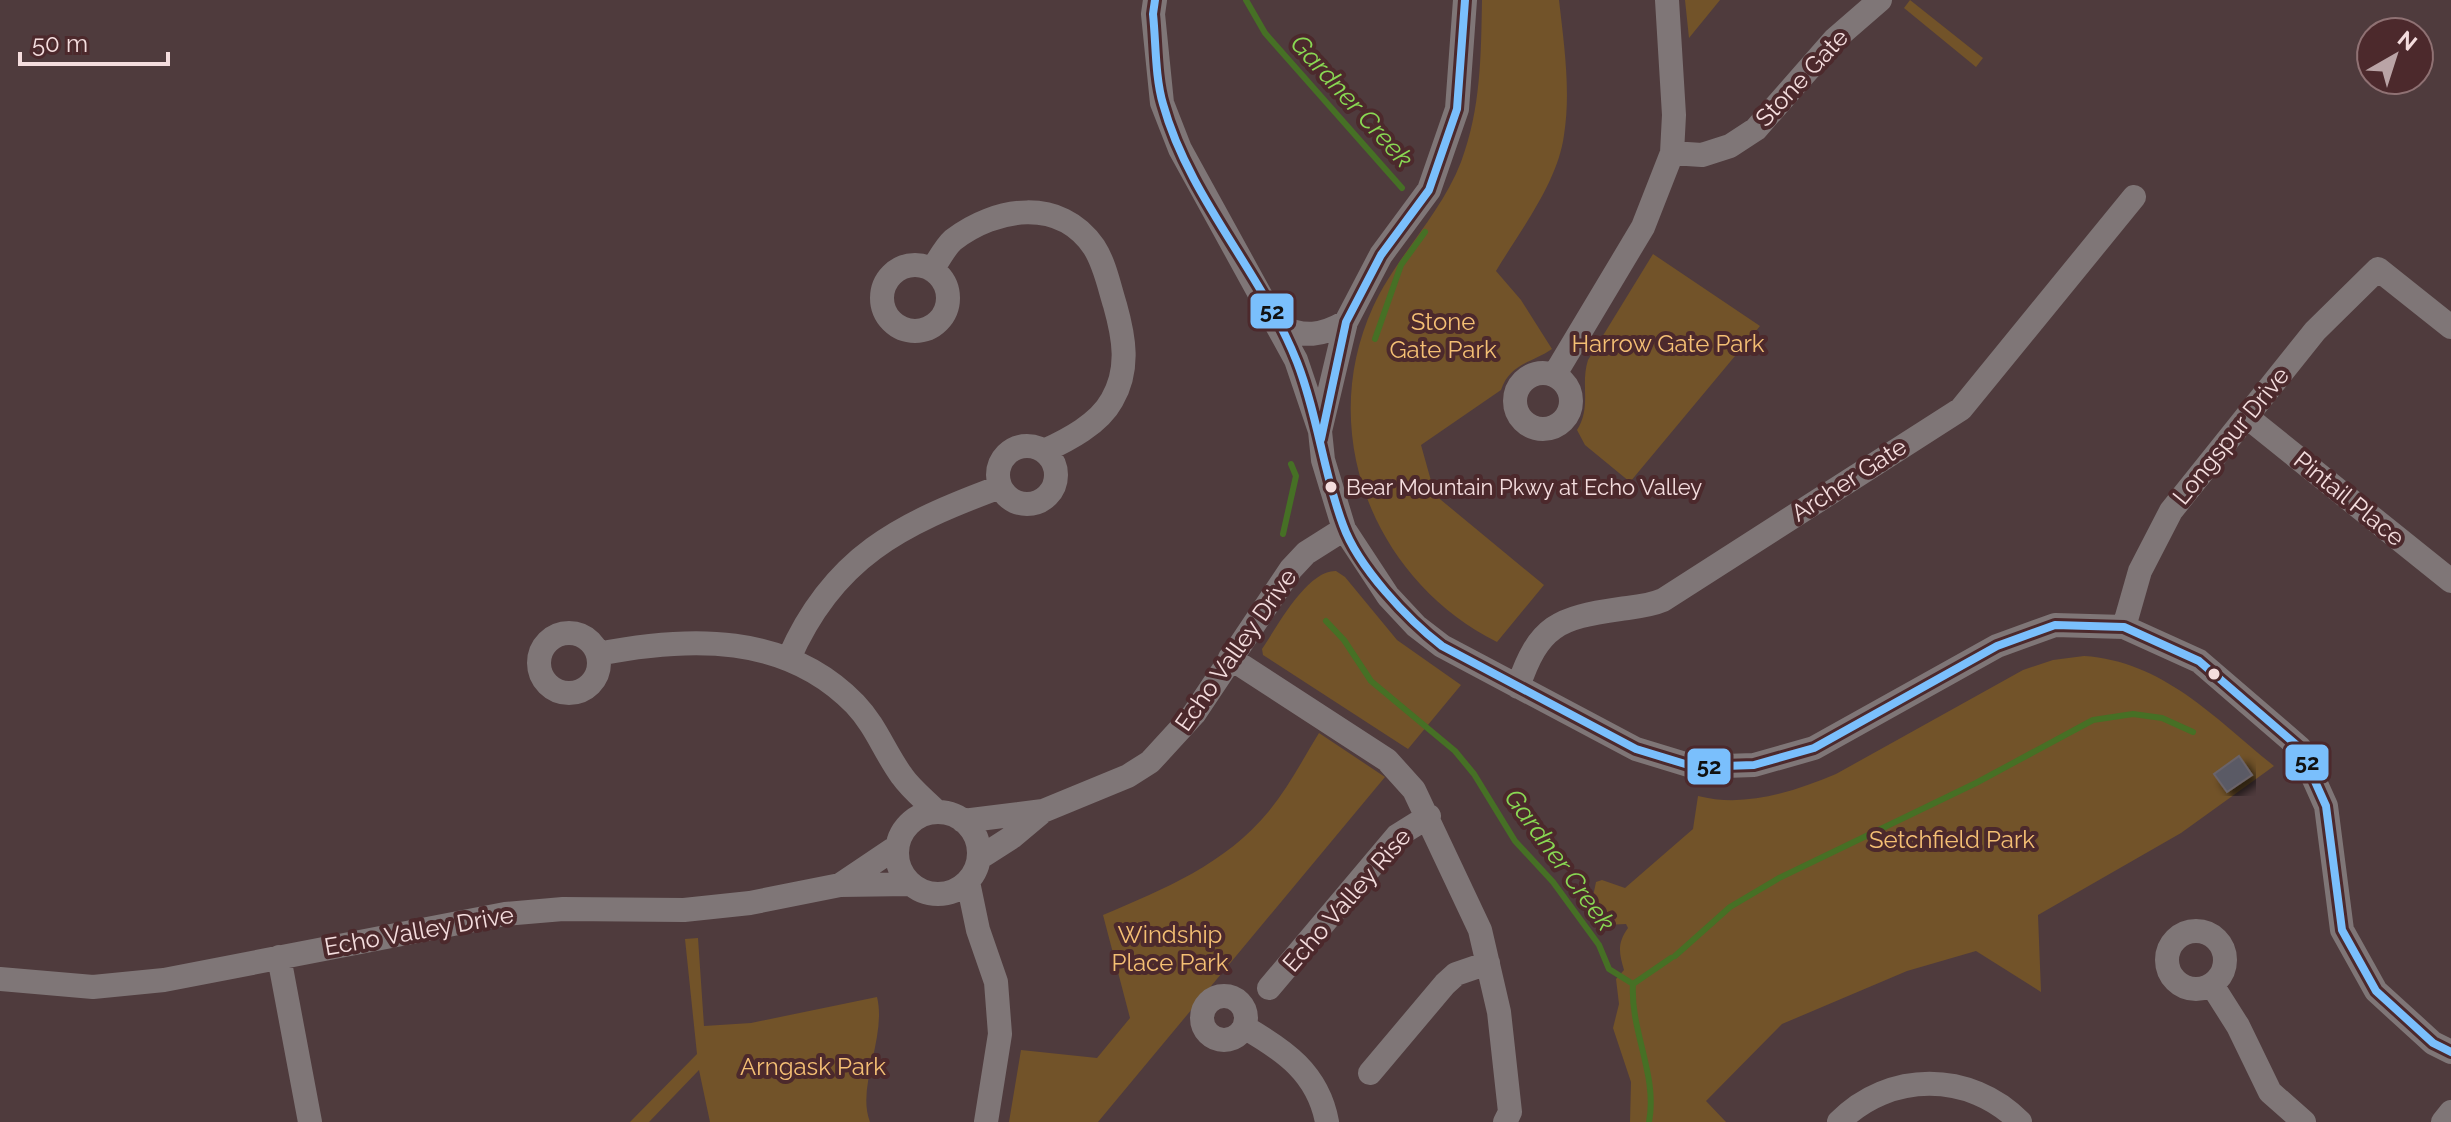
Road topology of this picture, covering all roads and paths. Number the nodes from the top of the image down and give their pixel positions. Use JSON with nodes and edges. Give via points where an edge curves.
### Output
{"nodes":[{"id":1,"x":1155,"y":0,"type":"edge"},
{"id":2,"x":1465,"y":0,"type":"edge"},
{"id":3,"x":1667,"y":0,"type":"edge"},
{"id":4,"x":1880,"y":0,"type":"edge"},
{"id":5,"x":1672,"y":153,"type":"junction"},
{"id":6,"x":2134,"y":197,"type":"dead end"},
{"id":7,"x":932,"y":270,"type":"dead end"},
{"id":8,"x":1346,"y":322,"type":"junction"},
{"id":9,"x":1278,"y":326,"type":"junction"},
{"id":10,"x":2451,"y":327,"type":"edge"},
{"id":11,"x":1555,"y":374,"type":"dead end"},
{"id":12,"x":2247,"y":417,"type":"junction"},
{"id":13,"x":1320,"y":431,"type":"junction"},
{"id":14,"x":1044,"y":451,"type":"junction"},
{"id":15,"x":1000,"y":487,"type":"junction"},
{"id":16,"x":1344,"y":529,"type":"junction"},
{"id":17,"x":2451,"y":581,"type":"edge"},
{"id":18,"x":2124,"y":627,"type":"junction"},
{"id":19,"x":598,"y":654,"type":"dead end"},
{"id":20,"x":789,"y":658,"type":"junction"},
{"id":21,"x":1230,"y":658,"type":"junction"},
{"id":22,"x":1518,"y":687,"type":"junction"},
{"id":23,"x":902,"y":777,"type":"junction"},
{"id":24,"x":936,"y":811,"type":"junction"},
{"id":25,"x":1043,"y":811,"type":"junction"},
{"id":26,"x":1429,"y":816,"type":"junction"},
{"id":27,"x":963,"y":821,"type":"junction"},
{"id":28,"x":906,"y":825,"type":"junction"},
{"id":29,"x":895,"y":848,"type":"junction"},
{"id":30,"x":981,"y":857,"type":"junction"},
{"id":31,"x":968,"y":882,"type":"junction"},
{"id":32,"x":910,"y":884,"type":"junction"},
{"id":33,"x":840,"y":885,"type":"junction"},
{"id":34,"x":941,"y":895,"type":"junction"},
{"id":35,"x":978,"y":930,"type":"junction"},
{"id":36,"x":279,"y":957,"type":"junction"},
{"id":37,"x":1488,"y":963,"type":"junction"},
{"id":38,"x":0,"y":979,"type":"edge"},
{"id":39,"x":2212,"y":985,"type":"dead end"},
{"id":40,"x":1269,"y":988,"type":"dead end"},
{"id":41,"x":1244,"y":1027,"type":"dead end"},
{"id":42,"x":2451,"y":1052,"type":"edge"},
{"id":43,"x":1370,"y":1073,"type":"dead end"},
{"id":44,"x":2451,"y":1112,"type":"edge"},
{"id":45,"x":310,"y":1122,"type":"edge"},
{"id":46,"x":986,"y":1122,"type":"edge"},
{"id":47,"x":1327,"y":1122,"type":"edge"},
{"id":48,"x":1505,"y":1122,"type":"edge"},
{"id":49,"x":1839,"y":1122,"type":"edge"},
{"id":50,"x":2020,"y":1122,"type":"edge"},
{"id":51,"x":2304,"y":1122,"type":"edge"},
{"id":52,"x":2443,"y":1122,"type":"edge"}],
"edges":[{"from":1,"to":9,"type":"street","via":[[1162,103],[1180,149]]},
{"from":2,"to":8,"type":"street","via":[[1457,109],[1429,190],[1381,255]]},
{"from":3,"to":5,"type":"street"},
{"from":4,"to":5,"type":"street","name":"Stone Gate","via":[[1835,39],[1756,129],[1730,146],[1702,155]]},
{"from":5,"to":11,"type":"street","via":[[1643,227]]},
{"from":6,"to":22,"type":"street","name":"Archer Gate","via":[[1961,409],[1663,600],[1575,615],[1551,627],[1534,649]]},
{"from":7,"to":14,"type":"street","via":[[952,241],[1012,212],[1049,214],[1068,222],[1096,250],[1125,349],[1120,383],[1102,414]]},
{"from":8,"to":9,"type":"street","via":[[1313,335]]},
{"from":8,"to":13,"type":"street"},
{"from":9,"to":13,"type":"street","via":[[1296,360]]},
{"from":10,"to":12,"type":"street","name":"Longspur Drive","via":[[2378,269],[2315,331]]},
{"from":12,"to":17,"type":"street","name":"Pintail Place"},
{"from":12,"to":18,"type":"street","name":"Longspur Drive","via":[[2165,521],[2140,571]]},
{"from":13,"to":16,"type":"street"},
{"from":14,"to":15,"type":"street","via":[[1035,446],[1013,448],[999,465]]},
{"from":14,"to":15,"type":"street","via":[[1056,472],[1049,494],[1029,504],[1017,502]]},
{"from":15,"to":20,"type":"street","via":[[868,550],[821,597]]},
{"from":16,"to":21,"type":"street","name":"Echo Valley Drive","via":[[1291,569]]},
{"from":16,"to":22,"type":"street","via":[[1363,563],[1416,626]]},
{"from":18,"to":22,"type":"street","via":[[2055,625],[1997,646],[1814,748],[1754,765],[1695,767],[1636,749]]},
{"from":18,"to":42,"type":"street","via":[[2199,661],[2300,748],[2326,806],[2342,930],[2376,991],[2433,1043]]},
{"from":19,"to":20,"type":"street","via":[[722,642]]},
{"from":20,"to":23,"type":"street","via":[[856,705],[880,734]]},
{"from":21,"to":25,"type":"street","name":"Echo Valley Drive","via":[[1194,714],[1150,762]]},
{"from":21,"to":26,"type":"street","via":[[1387,760]]},
{"from":23,"to":24,"type":"street"},
{"from":23,"to":28,"type":"street"},
{"from":24,"to":27,"type":"street"},
{"from":24,"to":28,"type":"street"},
{"from":25,"to":27,"type":"street","name":"Echo Valley Drive"},
{"from":25,"to":30,"type":"street","name":"Echo Valley Drive"},
{"from":26,"to":37,"type":"street","via":[[1480,930]]},
{"from":26,"to":40,"type":"street","name":"Echo Valley Rise","via":[[1397,836]]},
{"from":27,"to":30,"type":"street","via":[[976,836]]},
{"from":28,"to":29,"type":"street"},
{"from":29,"to":32,"type":"street","via":[[898,867]]},
{"from":29,"to":33,"type":"street","name":"Echo Valley Drive"},
{"from":30,"to":31,"type":"street"},
{"from":31,"to":34,"type":"street"},
{"from":31,"to":35,"type":"street"},
{"from":32,"to":33,"type":"street","name":"Echo Valley Drive"},
{"from":32,"to":34,"type":"street"},
{"from":33,"to":36,"type":"street","name":"Echo Valley Drive","via":[[684,910],[505,914]]},
{"from":34,"to":35,"type":"street"},
{"from":35,"to":46,"type":"street","via":[[996,982],[1000,1034]]},
{"from":36,"to":38,"type":"street","name":"Echo Valley Drive","via":[[164,980],[93,987]]},
{"from":36,"to":45,"type":"street"},
{"from":37,"to":43,"type":"street","via":[[1456,974],[1445,984]]},
{"from":37,"to":48,"type":"street","via":[[1501,1026],[1510,1112]]},
{"from":39,"to":51,"type":"street","via":[[2270,1092]]},
{"from":41,"to":47,"type":"street","via":[[1298,1063],[1315,1085]]},
{"from":44,"to":52,"type":"street"},
{"from":49,"to":50,"type":"street","via":[[1890,1088],[1930,1082],[1975,1090]]}]}
